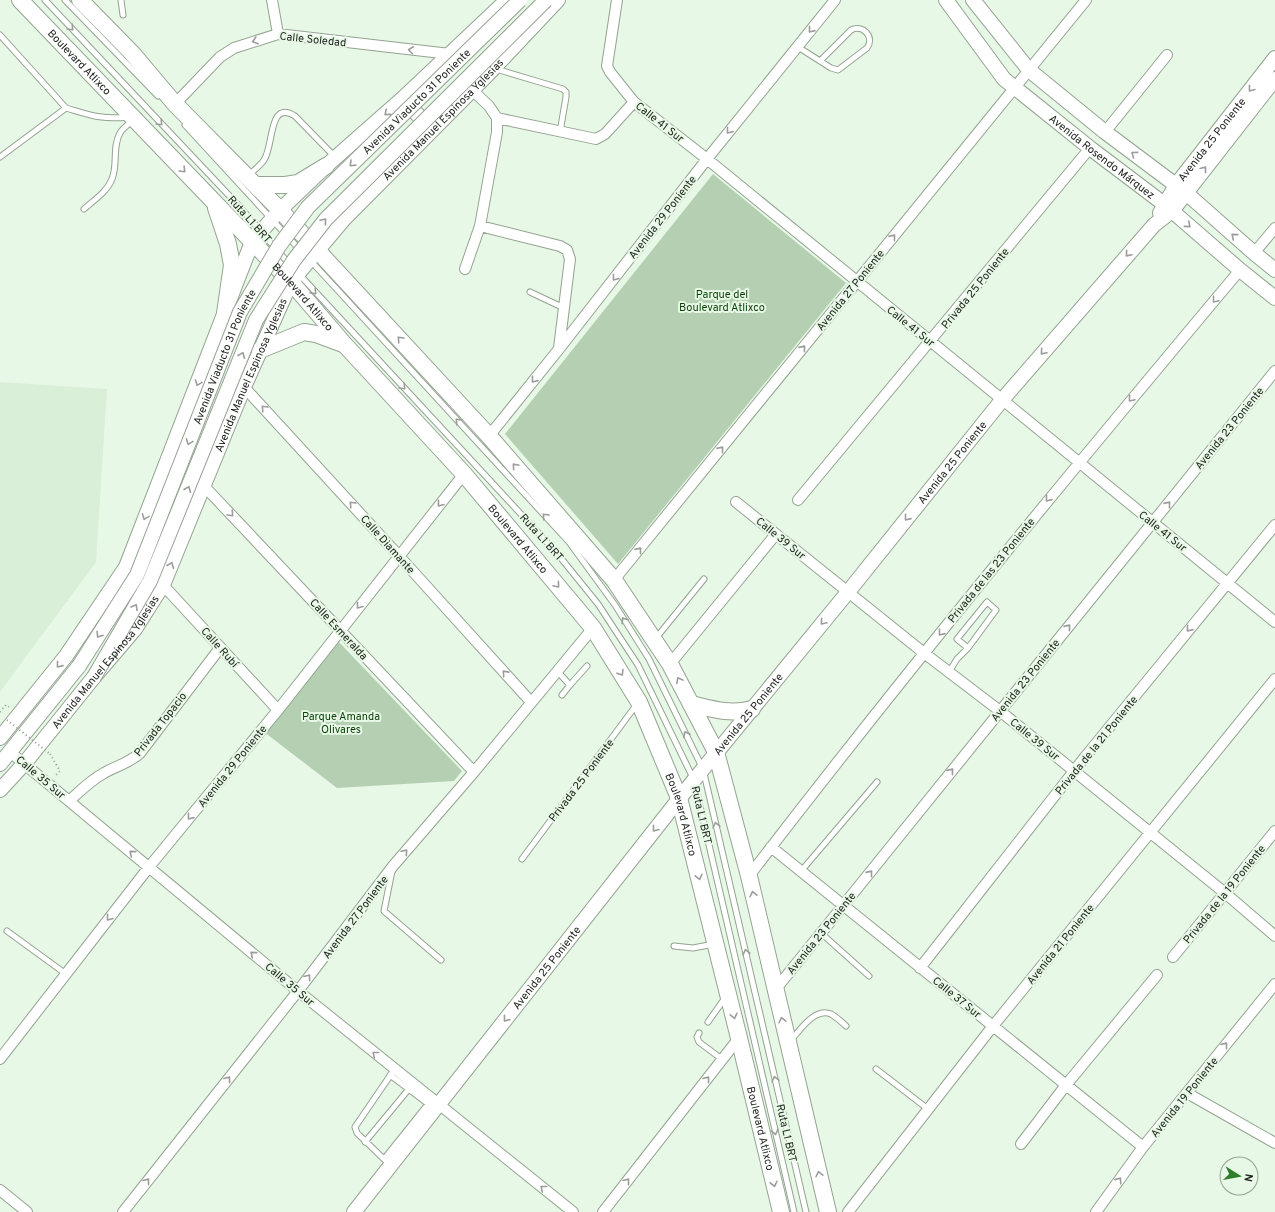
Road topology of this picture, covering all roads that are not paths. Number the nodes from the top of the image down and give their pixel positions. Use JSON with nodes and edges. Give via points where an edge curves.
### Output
{"nodes":[{"id":1,"x":20,"y":0,"type":"edge"},
{"id":2,"x":45,"y":0,"type":"edge"},
{"id":3,"x":65,"y":0,"type":"edge"},
{"id":4,"x":80,"y":0,"type":"edge"},
{"id":5,"x":121,"y":0,"type":"edge"},
{"id":6,"x":272,"y":0,"type":"edge"},
{"id":7,"x":507,"y":0,"type":"edge"},
{"id":8,"x":520,"y":0,"type":"edge"},
{"id":9,"x":546,"y":0,"type":"edge"},
{"id":10,"x":558,"y":0,"type":"edge"},
{"id":11,"x":617,"y":0,"type":"edge"},
{"id":12,"x":835,"y":0,"type":"edge"},
{"id":13,"x":946,"y":0,"type":"edge"},
{"id":14,"x":973,"y":0,"type":"edge"},
{"id":15,"x":1086,"y":0,"type":"edge"},
{"id":16,"x":124,"y":15,"type":"dead end"},
{"id":17,"x":278,"y":34,"type":"junction"},
{"id":18,"x":0,"y":35,"type":"edge"},
{"id":19,"x":798,"y":47,"type":"junction"},
{"id":20,"x":450,"y":54,"type":"junction"},
{"id":21,"x":1167,"y":55,"type":"dead end"},
{"id":22,"x":1275,"y":58,"type":"edge"},
{"id":23,"x":820,"y":61,"type":"junction"},
{"id":24,"x":493,"y":69,"type":"junction"},
{"id":25,"x":1029,"y":70,"type":"junction"},
{"id":26,"x":1275,"y":79,"type":"edge"},
{"id":27,"x":1015,"y":88,"type":"junction"},
{"id":28,"x":471,"y":89,"type":"junction"},
{"id":29,"x":402,"y":99,"type":"junction"},
{"id":30,"x":634,"y":102,"type":"junction"},
{"id":31,"x":169,"y":103,"type":"junction"},
{"id":32,"x":66,"y":108,"type":"junction"},
{"id":33,"x":132,"y":118,"type":"junction"},
{"id":34,"x":497,"y":118,"type":"junction"},
{"id":35,"x":180,"y":119,"type":"dead end"},
{"id":36,"x":432,"y":129,"type":"junction"},
{"id":37,"x":560,"y":132,"type":"junction"},
{"id":38,"x":1105,"y":132,"type":"junction"},
{"id":39,"x":1090,"y":148,"type":"junction"},
{"id":40,"x":0,"y":157,"type":"edge"},
{"id":41,"x":707,"y":159,"type":"junction"},
{"id":42,"x":330,"y":162,"type":"junction"},
{"id":43,"x":252,"y":181,"type":"junction"},
{"id":44,"x":1180,"y":188,"type":"junction"},
{"id":45,"x":214,"y":202,"type":"junction"},
{"id":46,"x":1168,"y":208,"type":"junction"},
{"id":47,"x":84,"y":209,"type":"dead end"},
{"id":48,"x":276,"y":215,"type":"junction"},
{"id":49,"x":480,"y":226,"type":"junction"},
{"id":50,"x":1275,"y":228,"type":"edge"},
{"id":51,"x":257,"y":237,"type":"junction"},
{"id":52,"x":1254,"y":253,"type":"junction"},
{"id":53,"x":314,"y":255,"type":"junction"},
{"id":54,"x":465,"y":269,"type":"dead end"},
{"id":55,"x":1240,"y":270,"type":"junction"},
{"id":56,"x":1275,"y":270,"type":"edge"},
{"id":57,"x":294,"y":278,"type":"junction"},
{"id":58,"x":857,"y":282,"type":"junction"},
{"id":59,"x":530,"y":292,"type":"dead end"},
{"id":60,"x":1275,"y":298,"type":"edge"},
{"id":61,"x":564,"y":308,"type":"junction"},
{"id":62,"x":225,"y":313,"type":"junction"},
{"id":63,"x":930,"y":342,"type":"junction"},
{"id":64,"x":345,"y":345,"type":"junction"},
{"id":65,"x":559,"y":349,"type":"junction"},
{"id":66,"x":260,"y":350,"type":"junction"},
{"id":67,"x":208,"y":357,"type":"junction"},
{"id":68,"x":1275,"y":371,"type":"edge"},
{"id":69,"x":244,"y":387,"type":"junction"},
{"id":70,"x":1002,"y":400,"type":"junction"},
{"id":71,"x":489,"y":436,"type":"junction"},
{"id":72,"x":1078,"y":462,"type":"junction"},
{"id":73,"x":464,"y":474,"type":"junction"},
{"id":74,"x":204,"y":486,"type":"junction"},
{"id":75,"x":798,"y":500,"type":"dead end"},
{"id":76,"x":736,"y":502,"type":"dead end"},
{"id":77,"x":1152,"y":523,"type":"junction"},
{"id":78,"x":1275,"y":525,"type":"edge"},
{"id":79,"x":776,"y":534,"type":"junction"},
{"id":80,"x":399,"y":556,"type":"junction"},
{"id":81,"x":704,"y":579,"type":"dead end"},
{"id":82,"x":614,"y":580,"type":"junction"},
{"id":83,"x":1228,"y":583,"type":"junction"},
{"id":84,"x":163,"y":585,"type":"junction"},
{"id":85,"x":848,"y":592,"type":"junction"},
{"id":86,"x":1275,"y":622,"type":"edge"},
{"id":87,"x":593,"y":628,"type":"junction"},
{"id":88,"x":340,"y":630,"type":"junction"},
{"id":89,"x":654,"y":640,"type":"junction"},
{"id":90,"x":220,"y":648,"type":"junction"},
{"id":91,"x":968,"y":648,"type":"junction"},
{"id":92,"x":924,"y":653,"type":"junction"},
{"id":93,"x":670,"y":664,"type":"junction"},
{"id":94,"x":587,"y":666,"type":"dead end"},
{"id":95,"x":557,"y":671,"type":"junction"},
{"id":96,"x":949,"y":672,"type":"junction"},
{"id":97,"x":94,"y":677,"type":"junction"},
{"id":98,"x":1275,"y":679,"type":"edge"},
{"id":99,"x":570,"y":685,"type":"junction"},
{"id":100,"x":562,"y":695,"type":"dead end"},
{"id":101,"x":531,"y":702,"type":"junction"},
{"id":102,"x":639,"y":702,"type":"junction"},
{"id":103,"x":691,"y":704,"type":"junction"},
{"id":104,"x":752,"y":709,"type":"junction"},
{"id":105,"x":278,"y":710,"type":"junction"},
{"id":106,"x":1000,"y":711,"type":"junction"},
{"id":107,"x":0,"y":738,"type":"edge"},
{"id":108,"x":10,"y":752,"type":"junction"},
{"id":109,"x":716,"y":752,"type":"junction"},
{"id":110,"x":0,"y":764,"type":"edge"},
{"id":111,"x":24,"y":764,"type":"junction"},
{"id":112,"x":703,"y":769,"type":"junction"},
{"id":113,"x":1074,"y":771,"type":"junction"},
{"id":114,"x":474,"y":772,"type":"junction"},
{"id":115,"x":694,"y":780,"type":"junction"},
{"id":116,"x":877,"y":782,"type":"dead end"},
{"id":117,"x":0,"y":790,"type":"edge"},
{"id":118,"x":679,"y":798,"type":"junction"},
{"id":119,"x":69,"y":801,"type":"junction"},
{"id":120,"x":1275,"y":831,"type":"edge"},
{"id":121,"x":1150,"y":832,"type":"junction"},
{"id":122,"x":772,"y":847,"type":"junction"},
{"id":123,"x":522,"y":859,"type":"dead end"},
{"id":124,"x":393,"y":866,"type":"junction"},
{"id":125,"x":149,"y":867,"type":"junction"},
{"id":126,"x":802,"y":870,"type":"junction"},
{"id":127,"x":749,"y":876,"type":"junction"},
{"id":128,"x":1225,"y":893,"type":"junction"},
{"id":129,"x":844,"y":904,"type":"junction"},
{"id":130,"x":7,"y":931,"type":"dead end"},
{"id":131,"x":821,"y":933,"type":"junction"},
{"id":132,"x":1275,"y":936,"type":"edge"},
{"id":133,"x":716,"y":943,"type":"junction"},
{"id":134,"x":674,"y":946,"type":"dead end"},
{"id":135,"x":1174,"y":957,"type":"dead end"},
{"id":136,"x":441,"y":960,"type":"dead end"},
{"id":137,"x":920,"y":968,"type":"junction"},
{"id":138,"x":66,"y":974,"type":"junction"},
{"id":139,"x":1157,"y":975,"type":"dead end"},
{"id":140,"x":869,"y":976,"type":"dead end"},
{"id":141,"x":1275,"y":984,"type":"edge"},
{"id":142,"x":775,"y":990,"type":"junction"},
{"id":143,"x":298,"y":991,"type":"junction"},
{"id":144,"x":728,"y":994,"type":"junction"},
{"id":145,"x":708,"y":1022,"type":"dead end"},
{"id":146,"x":846,"y":1026,"type":"dead end"},
{"id":147,"x":993,"y":1026,"type":"junction"},
{"id":148,"x":699,"y":1033,"type":"dead end"},
{"id":149,"x":739,"y":1038,"type":"junction"},
{"id":150,"x":788,"y":1044,"type":"junction"},
{"id":151,"x":0,"y":1059,"type":"edge"},
{"id":152,"x":722,"y":1060,"type":"junction"},
{"id":153,"x":876,"y":1069,"type":"dead end"},
{"id":154,"x":392,"y":1072,"type":"junction"},
{"id":155,"x":1066,"y":1085,"type":"junction"},
{"id":156,"x":411,"y":1087,"type":"junction"},
{"id":157,"x":1186,"y":1093,"type":"junction"},
{"id":158,"x":433,"y":1104,"type":"junction"},
{"id":159,"x":928,"y":1110,"type":"junction"},
{"id":160,"x":365,"y":1142,"type":"junction"},
{"id":161,"x":1275,"y":1143,"type":"edge"},
{"id":162,"x":1021,"y":1144,"type":"dead end"},
{"id":163,"x":1143,"y":1147,"type":"junction"},
{"id":164,"x":387,"y":1162,"type":"junction"},
{"id":165,"x":0,"y":1190,"type":"edge"},
{"id":166,"x":1101,"y":1210,"type":"edge"},
{"id":167,"x":27,"y":1212,"type":"edge"},
{"id":168,"x":123,"y":1212,"type":"edge"},
{"id":169,"x":354,"y":1212,"type":"edge"},
{"id":170,"x":573,"y":1212,"type":"edge"},
{"id":171,"x":603,"y":1212,"type":"edge"},
{"id":172,"x":781,"y":1212,"type":"edge"},
{"id":173,"x":794,"y":1212,"type":"edge"},
{"id":174,"x":806,"y":1212,"type":"edge"},
{"id":175,"x":828,"y":1212,"type":"edge"},
{"id":176,"x":848,"y":1212,"type":"edge"}],
"edges":[{"from":1,"to":33,"type":"main road","name":"Boulevard Atlixco"},
{"from":2,"to":51,"type":"lane","name":"Ruta L1 BRT","one_way":true,"via":[[239,206]]},
{"from":3,"to":31,"type":"lane"},
{"from":4,"to":31,"type":"main road","via":[[132,53]]},
{"from":5,"to":16,"type":"lane"},
{"from":6,"to":17,"type":"street"},
{"from":7,"to":20,"type":"main road"},
{"from":8,"to":108,"type":"main road","name":"Avenida Viaducto 31 Poniente","one_way":true,"bridge":true,"via":[[308,207],[279,246],[240,312],[137,575],[79,666]]},
{"from":97,"to":9,"type":"main road","name":"Avenida Viaducto 31 Poniente","one_way":true,"bridge":true,"via":[[150,581],[256,320],[294,260],[326,219]]},
{"from":10,"to":24,"type":"main road","name":"Avenida Manuel Espinosa Yglesias"},
{"from":11,"to":30,"type":"street","name":"Calle 41 Sur","via":[[607,66]]},
{"from":12,"to":19,"type":"street","name":"Avenida 29 Poniente","one_way":true},
{"from":13,"to":27,"type":"main road","name":"Avenida Rosendo Márquez","via":[[1004,79]]},
{"from":14,"to":25,"type":"main road","name":"Avenida Rosendo Márquez"},
{"from":15,"to":25,"type":"street","name":"Avenida 27 Poniente"},
{"from":20,"to":17,"type":"street","name":"Calle Soledad","one_way":true},
{"from":17,"to":31,"type":"street","name":"Calle Soledad","one_way":true,"via":[[234,48],[220,57]]},
{"from":18,"to":32,"type":"lane"},
{"from":19,"to":23,"type":"lane"},
{"from":19,"to":41,"type":"street","name":"Avenida 29 Poniente","one_way":true},
{"from":20,"to":29,"type":"main road"},
{"from":21,"to":38,"type":"street"},
{"from":22,"to":44,"type":"main road","name":"Avenida 25 Poniente","one_way":true},
{"from":23,"to":23,"type":"lane","via":[[834,70],[841,68],[867,48],[870,39],[860,28],[851,30]]},
{"from":24,"to":28,"type":"main road","name":"Avenida Manuel Espinosa Yglesias"},
{"from":24,"to":37,"type":"lane","via":[[563,88],[566,97]]},
{"from":25,"to":27,"type":"street","name":"Avenida 27 Poniente"},
{"from":25,"to":38,"type":"main road","name":"Avenida Rosendo Márquez"},
{"from":44,"to":26,"type":"main road","name":"Avenida 25 Poniente","one_way":true},
{"from":27,"to":39,"type":"main road","name":"Avenida Rosendo Márquez"},
{"from":58,"to":27,"type":"street","name":"Avenida 27 Poniente","one_way":true},
{"from":28,"to":34,"type":"street","via":[[489,106]]},
{"from":28,"to":36,"type":"main road","name":"Avenida Manuel Espinosa Yglesias"},
{"from":29,"to":36,"type":"main road"},
{"from":29,"to":42,"type":"main road","one_way":true},
{"from":30,"to":37,"type":"street","via":[[601,138],[590,139]]},
{"from":30,"to":41,"type":"street","name":"Calle 41 Sur"},
{"from":31,"to":43,"type":"main road"},
{"from":32,"to":33,"type":"lane","via":[[97,117]]},
{"from":32,"to":40,"type":"lane"},
{"from":33,"to":45,"type":"main road","name":"Boulevard Atlixco","one_way":true},
{"from":33,"to":47,"type":"lane","via":[[120,133],[112,180],[106,190]]},
{"from":34,"to":37,"type":"street"},
{"from":34,"to":49,"type":"street","via":[[497,132]]},
{"from":35,"to":48,"type":"lane","name":"Ruta L1 BRT"},
{"from":36,"to":53,"type":"main road","name":"Avenida Manuel Espinosa Yglesias","via":[[344,218]]},
{"from":44,"to":38,"type":"main road","name":"Avenida Rosendo Márquez","one_way":true},
{"from":39,"to":46,"type":"main road","name":"Avenida Rosendo Márquez"},
{"from":39,"to":63,"type":"street","name":"Privada 25 Poniente"},
{"from":41,"to":58,"type":"street","name":"Calle 41 Sur"},
{"from":41,"to":65,"type":"street","name":"Avenida 29 Poniente","one_way":true},
{"from":42,"to":43,"type":"main road","via":[[298,183],[285,185]]},
{"from":42,"to":43,"type":"lane","via":[[295,116],[282,112],[277,116],[268,152]]},
{"from":42,"to":48,"type":"main road"},
{"from":43,"to":48,"type":"main road"},
{"from":44,"to":46,"type":"main road","name":"Avenida 25 Poniente"},
{"from":52,"to":44,"type":"main road","name":"Avenida Rosendo Márquez","one_way":true},
{"from":45,"to":51,"type":"main road","name":"Boulevard Atlixco"},
{"from":45,"to":62,"type":"main road","via":[[232,265]]},
{"from":46,"to":55,"type":"main road","name":"Avenida Rosendo Márquez","one_way":true},
{"from":46,"to":70,"type":"main road","name":"Avenida 25 Poniente","one_way":true},
{"from":48,"to":51,"type":"main road"},
{"from":48,"to":53,"type":"main road"},
{"from":49,"to":54,"type":"street"},
{"from":49,"to":61,"type":"street","via":[[567,250],[570,259]]},
{"from":50,"to":52,"type":"street"},
{"from":51,"to":57,"type":"main road","name":"Boulevard Atlixco"},
{"from":51,"to":62,"type":"main road"},
{"from":52,"to":56,"type":"main road","name":"Avenida Rosendo Márquez"},
{"from":53,"to":57,"type":"main road","name":"Avenida Manuel Espinosa Yglesias"},
{"from":71,"to":53,"type":"main road","one_way":true},
{"from":112,"to":53,"type":"lane","name":"Ruta L1 BRT","one_way":true,"via":[[649,659],[569,542]]},
{"from":55,"to":60,"type":"main road","name":"Avenida Rosendo Márquez"},
{"from":55,"to":72,"type":"street","name":"Privada de las 23 Poniente","one_way":true},
{"from":57,"to":64,"type":"main road","name":"Boulevard Atlixco"},
{"from":57,"to":66,"type":"main road","name":"Avenida Manuel Espinosa Yglesias"},
{"from":57,"to":115,"type":"lane","name":"Ruta L1 BRT","one_way":true,"via":[[577,577],[598,604],[638,666]]},
{"from":58,"to":63,"type":"street","name":"Calle 41 Sur"},
{"from":82,"to":58,"type":"street","name":"Avenida 27 Poniente","one_way":true},
{"from":59,"to":61,"type":"lane"},
{"from":61,"to":65,"type":"street"},
{"from":62,"to":67,"type":"main road"},
{"from":63,"to":70,"type":"street","name":"Calle 41 Sur"},
{"from":63,"to":75,"type":"street","name":"Privada 25 Poniente"},
{"from":64,"to":66,"type":"main road","via":[[304,332]]},
{"from":64,"to":73,"type":"main road","name":"Boulevard Atlixco"},
{"from":65,"to":71,"type":"street","name":"Avenida 29 Poniente","one_way":true},
{"from":66,"to":69,"type":"main road","name":"Avenida Manuel Espinosa Yglesias"},
{"from":67,"to":69,"type":"main road"},
{"from":67,"to":107,"type":"main road","one_way":true,"via":[[126,567],[66,656]]},
{"from":77,"to":68,"type":"street","name":"Avenida 23 Poniente","one_way":true},
{"from":69,"to":74,"type":"main road","name":"Avenida Manuel Espinosa Yglesias"},
{"from":80,"to":69,"type":"street","name":"Calle Diamante","one_way":true},
{"from":70,"to":72,"type":"street","name":"Calle 41 Sur"},
{"from":70,"to":85,"type":"main road","name":"Avenida 25 Poniente","one_way":true},
{"from":82,"to":71,"type":"main road","one_way":true},
{"from":72,"to":77,"type":"street","name":"Calle 41 Sur"},
{"from":72,"to":92,"type":"street","name":"Privada de las 23 Poniente","one_way":true},
{"from":73,"to":80,"type":"street","name":"Avenida 29 Poniente","one_way":true},
{"from":73,"to":87,"type":"main road","name":"Boulevard Atlixco","one_way":true},
{"from":84,"to":74,"type":"main road","name":"Avenida Manuel Espinosa Yglesias","one_way":true},
{"from":74,"to":88,"type":"street","name":"Calle Esmeralda","one_way":true},
{"from":76,"to":79,"type":"street","name":"Calle 39 Sur"},
{"from":77,"to":83,"type":"street","name":"Calle 41 Sur"},
{"from":106,"to":77,"type":"street","name":"Avenida 23 Poniente","one_way":true},
{"from":78,"to":83,"type":"street","name":"Privada de la 21 Poniente"},
{"from":79,"to":85,"type":"street","name":"Calle 39 Sur"},
{"from":79,"to":93,"type":"street"},
{"from":80,"to":88,"type":"street","name":"Avenida 29 Poniente","one_way":true},
{"from":101,"to":80,"type":"street","name":"Calle Diamante","one_way":true},
{"from":81,"to":89,"type":"lane"},
{"from":82,"to":89,"type":"main road"},
{"from":83,"to":86,"type":"street","name":"Calle 41 Sur"},
{"from":83,"to":113,"type":"street","name":"Privada de la 21 Poniente","one_way":true},
{"from":84,"to":90,"type":"street","name":"Calle Rubí"},
{"from":84,"to":97,"type":"main road","name":"Avenida Manuel Espinosa Yglesias","via":[[135,628]]},
{"from":85,"to":92,"type":"street","name":"Calle 39 Sur"},
{"from":85,"to":104,"type":"main road","name":"Avenida 25 Poniente","one_way":true},
{"from":87,"to":95,"type":"street","name":"Avenida 27 Poniente"},
{"from":87,"to":102,"type":"main road","name":"Boulevard Atlixco","one_way":true},
{"from":88,"to":105,"type":"street","name":"Avenida 29 Poniente"},
{"from":88,"to":114,"type":"street","name":"Calle Esmeralda"},
{"from":89,"to":93,"type":"main road"},
{"from":90,"to":105,"type":"street","name":"Calle Rubí"},
{"from":90,"to":119,"type":"street","name":"Privada Topacio","via":[[140,753],[131,761],[95,778]]},
{"from":91,"to":91,"type":"lane","via":[[996,610],[987,602],[957,639]]},
{"from":91,"to":96,"type":"lane"},
{"from":92,"to":96,"type":"street","name":"Calle 39 Sur"},
{"from":92,"to":122,"type":"street","name":"Privada de las 23 Poniente"},
{"from":103,"to":93,"type":"main road","one_way":true},
{"from":94,"to":99,"type":"lane"},
{"from":95,"to":99,"type":"lane"},
{"from":95,"to":101,"type":"street","name":"Avenida 27 Poniente"},
{"from":96,"to":106,"type":"street","name":"Calle 39 Sur"},
{"from":97,"to":111,"type":"main road","name":"Avenida Manuel Espinosa Yglesias"},
{"from":98,"to":121,"type":"street","name":"Avenida 21 Poniente"},
{"from":99,"to":100,"type":"lane"},
{"from":101,"to":114,"type":"street","name":"Avenida 27 Poniente"},
{"from":102,"to":118,"type":"main road","name":"Boulevard Atlixco"},
{"from":102,"to":123,"type":"lane","name":"Privada 25 Poniente"},
{"from":103,"to":104,"type":"main road","via":[[720,711],[741,712]]},
{"from":103,"to":109,"type":"main road"},
{"from":104,"to":109,"type":"main road","name":"Avenida 25 Poniente"},
{"from":105,"to":125,"type":"street","name":"Avenida 29 Poniente","one_way":true},
{"from":106,"to":113,"type":"street","name":"Calle 39 Sur"},
{"from":129,"to":106,"type":"street","name":"Avenida 23 Poniente","one_way":true},
{"from":108,"to":110,"type":"main road","name":"Avenida Viaducto 31 Poniente"},
{"from":108,"to":111,"type":"street","name":"Calle 35 Sur"},
{"from":109,"to":112,"type":"main road","name":"Avenida 25 Poniente"},
{"from":109,"to":127,"type":"main road"},
{"from":111,"to":117,"type":"main road","name":"Avenida Manuel Espinosa Yglesias"},
{"from":111,"to":119,"type":"street","name":"Calle 35 Sur"},
{"from":112,"to":115,"type":"main road","name":"Avenida 25 Poniente"},
{"from":174,"to":112,"type":"lane","name":"Ruta L1 BRT","one_way":true},
{"from":113,"to":121,"type":"street","name":"Calle 39 Sur"},
{"from":113,"to":137,"type":"street","name":"Privada de la 21 Poniente"},
{"from":124,"to":114,"type":"street","name":"Avenida 27 Poniente","one_way":true},
{"from":115,"to":118,"type":"main road","name":"Avenida 25 Poniente"},
{"from":115,"to":173,"type":"lane","name":"Ruta L1 BRT","one_way":true},
{"from":116,"to":126,"type":"lane"},
{"from":118,"to":133,"type":"main road","name":"Boulevard Atlixco","one_way":true},
{"from":118,"to":158,"type":"main road","name":"Avenida 25 Poniente","one_way":true},
{"from":125,"to":119,"type":"street","name":"Calle 35 Sur","one_way":true},
{"from":120,"to":128,"type":"street","name":"Privada de la 19 Poniente"},
{"from":121,"to":128,"type":"street","name":"Calle 39 Sur"},
{"from":121,"to":147,"type":"street","name":"Avenida 21 Poniente"},
{"from":122,"to":126,"type":"street","name":"Calle 37 Sur"},
{"from":122,"to":127,"type":"street","name":"Privada de las 23 Poniente"},
{"from":124,"to":136,"type":"lane","via":[[384,911]]},
{"from":143,"to":124,"type":"street","name":"Avenida 27 Poniente","one_way":true},
{"from":125,"to":138,"type":"street","name":"Avenida 29 Poniente","one_way":true},
{"from":143,"to":125,"type":"street","name":"Calle 35 Sur","one_way":true},
{"from":126,"to":129,"type":"street","name":"Calle 37 Sur"},
{"from":142,"to":127,"type":"main road","one_way":true},
{"from":128,"to":132,"type":"street","name":"Calle 39 Sur"},
{"from":128,"to":135,"type":"street","name":"Privada de la 19 Poniente"},
{"from":129,"to":131,"type":"street","name":"Avenida 23 Poniente"},
{"from":129,"to":137,"type":"street","name":"Calle 37 Sur"},
{"from":130,"to":138,"type":"lane"},
{"from":131,"to":140,"type":"lane"},
{"from":131,"to":142,"type":"street","name":"Avenida 23 Poniente"},
{"from":133,"to":134,"type":"lane","via":[[693,948]]},
{"from":133,"to":144,"type":"main road","name":"Boulevard Atlixco"},
{"from":137,"to":147,"type":"street","name":"Calle 37 Sur"},
{"from":138,"to":151,"type":"street","name":"Avenida 29 Poniente"},
{"from":139,"to":155,"type":"street"},
{"from":157,"to":141,"type":"street","name":"Avenida 19 Poniente","one_way":true},
{"from":150,"to":142,"type":"main road","one_way":true},
{"from":154,"to":143,"type":"street","name":"Calle 35 Sur","one_way":true},
{"from":168,"to":143,"type":"street","name":"Avenida 27 Poniente","one_way":true},
{"from":144,"to":145,"type":"lane"},
{"from":144,"to":149,"type":"main road","name":"Boulevard Atlixco","one_way":true},
{"from":146,"to":150,"type":"lane","via":[[831,1014],[822,1013],[804,1026]]},
{"from":147,"to":155,"type":"street","name":"Calle 37 Sur"},
{"from":147,"to":159,"type":"street","name":"Avenida 21 Poniente"},
{"from":148,"to":152,"type":"lane","via":[[699,1042]]},
{"from":149,"to":152,"type":"street"},
{"from":149,"to":172,"type":"main road","name":"Boulevard Atlixco","one_way":true},
{"from":175,"to":150,"type":"main road","one_way":true},
{"from":171,"to":152,"type":"street","one_way":true},
{"from":153,"to":159,"type":"lane"},
{"from":154,"to":156,"type":"street","name":"Calle 35 Sur"},
{"from":154,"to":160,"type":"lane","via":[[355,1127]]},
{"from":155,"to":162,"type":"street"},
{"from":155,"to":163,"type":"street","name":"Calle 37 Sur"},
{"from":156,"to":158,"type":"street","name":"Calle 35 Sur"},
{"from":156,"to":160,"type":"lane"},
{"from":157,"to":161,"type":"street"},
{"from":157,"to":163,"type":"street","name":"Avenida 19 Poniente"},
{"from":158,"to":164,"type":"main road","name":"Avenida 25 Poniente"},
{"from":170,"to":158,"type":"street","name":"Calle 35 Sur","one_way":true},
{"from":159,"to":176,"type":"street","name":"Avenida 21 Poniente"},
{"from":160,"to":164,"type":"lane"},
{"from":166,"to":163,"type":"street","name":"Avenida 19 Poniente","one_way":true},
{"from":164,"to":169,"type":"main road","name":"Avenida 25 Poniente"},
{"from":165,"to":167,"type":"street"}]}
